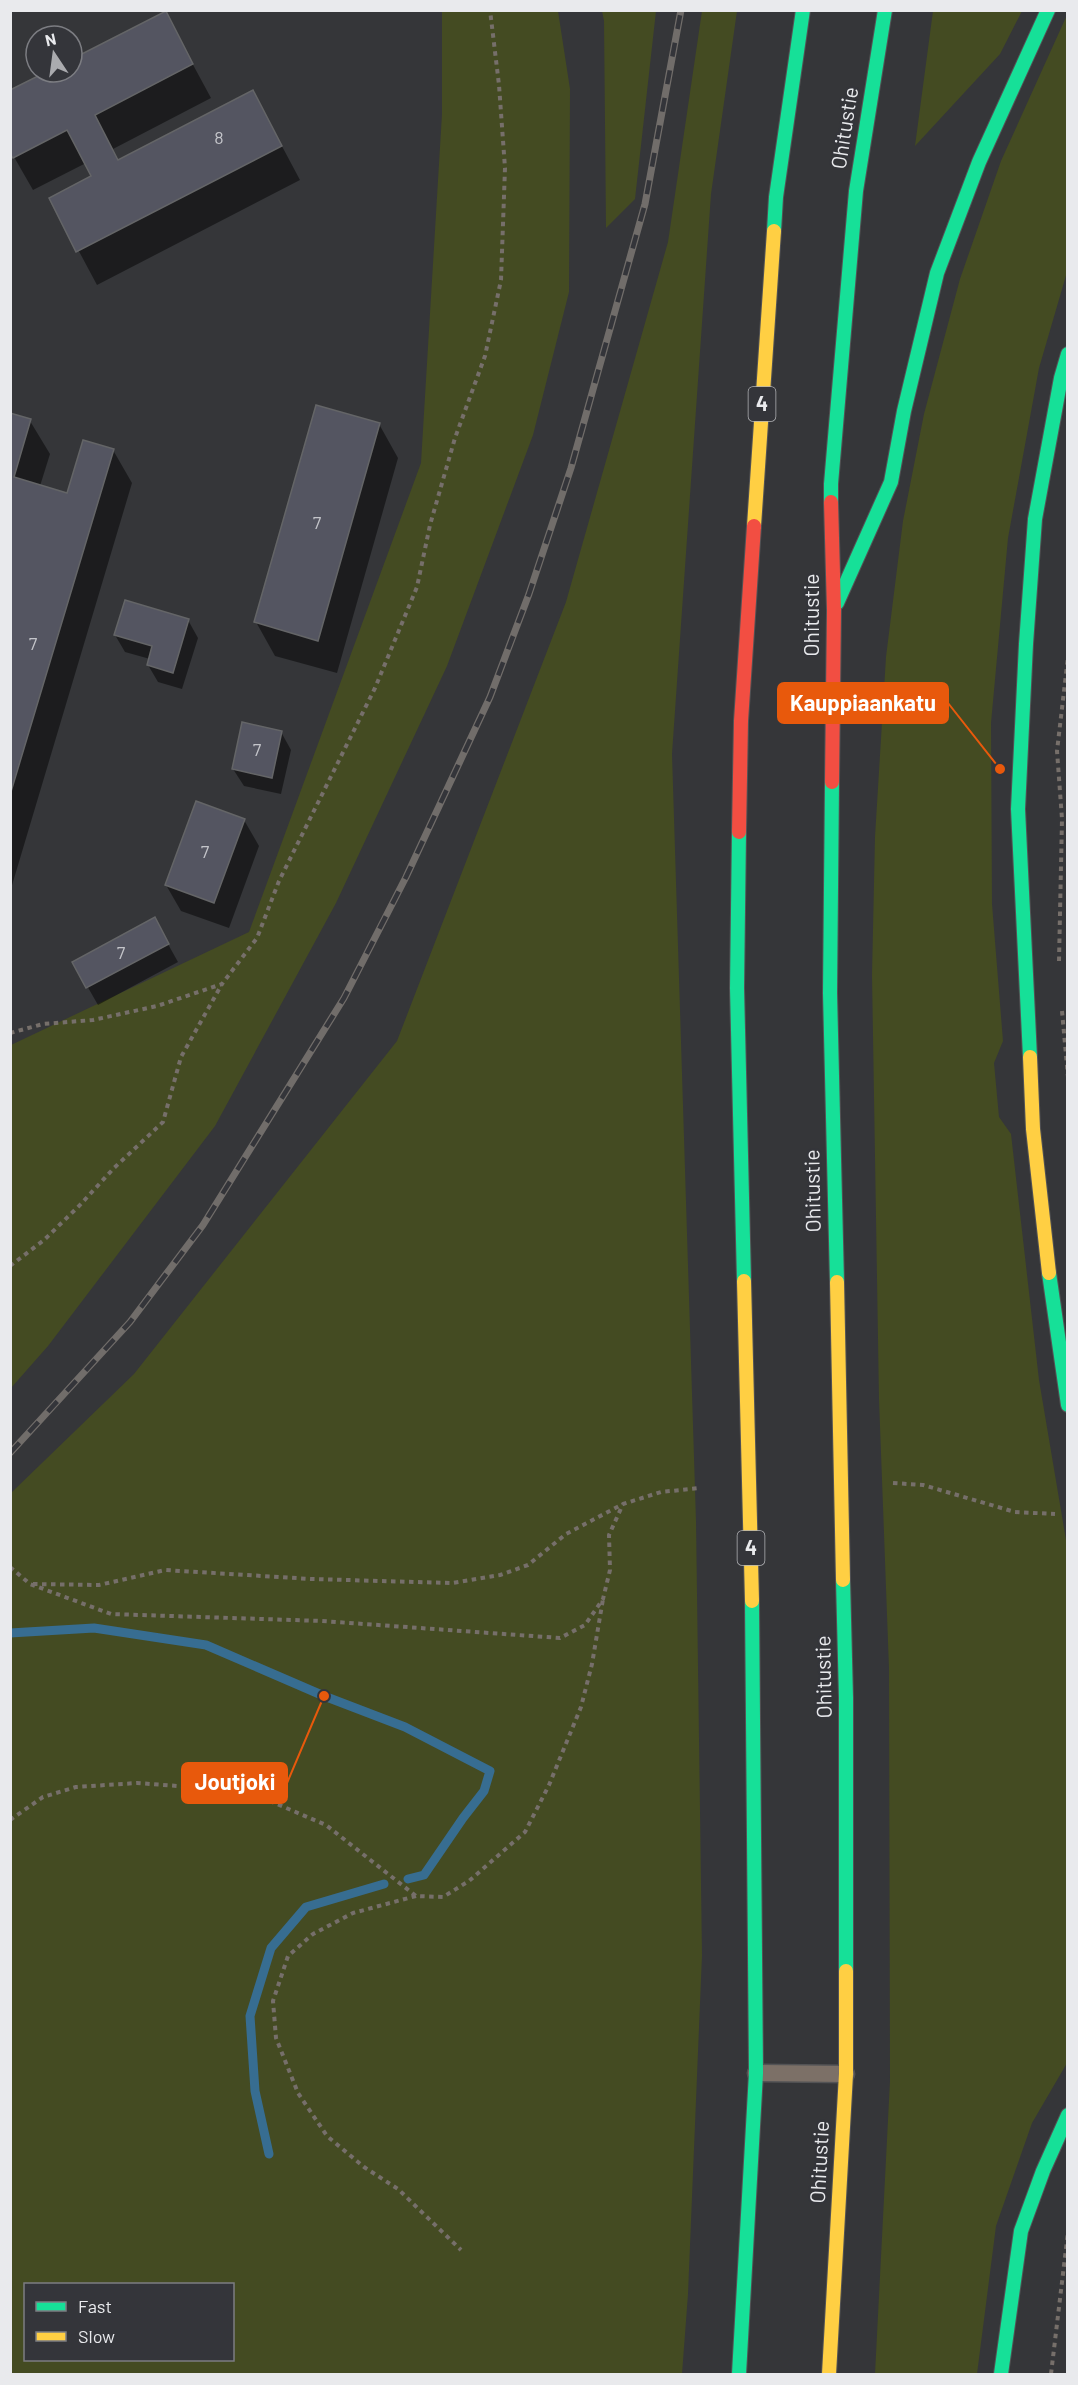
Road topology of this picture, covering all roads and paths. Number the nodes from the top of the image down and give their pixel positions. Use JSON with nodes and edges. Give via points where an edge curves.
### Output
{"nodes":[{"id":1,"x":489,"y":10,"type":"edge"},
{"id":2,"x":803,"y":10,"type":"edge"},
{"id":3,"x":885,"y":10,"type":"edge"},
{"id":4,"x":1048,"y":10,"type":"edge"},
{"id":5,"x":1068,"y":354,"type":"edge"},
{"id":6,"x":834,"y":610,"type":"junction"},
{"id":7,"x":1068,"y":657,"type":"edge"},
{"id":8,"x":1059,"y":967,"type":"dead end"},
{"id":9,"x":222,"y":984,"type":"junction"},
{"id":10,"x":1061,"y":1000,"type":"dead end"},
{"id":11,"x":10,"y":1033,"type":"edge"},
{"id":12,"x":1068,"y":1077,"type":"edge"},
{"id":13,"x":1068,"y":1263,"type":"edge"},
{"id":14,"x":10,"y":1266,"type":"edge"},
{"id":15,"x":1048,"y":1266,"type":"junction"},
{"id":16,"x":1068,"y":1405,"type":"edge"},
{"id":17,"x":893,"y":1483,"type":"dead end"},
{"id":18,"x":700,"y":1488,"type":"dead end"},
{"id":19,"x":623,"y":1504,"type":"junction"},
{"id":20,"x":1055,"y":1514,"type":"dead end"},
{"id":21,"x":10,"y":1567,"type":"edge"},
{"id":22,"x":30,"y":1584,"type":"junction"},
{"id":23,"x":603,"y":1599,"type":"junction"},
{"id":24,"x":10,"y":1820,"type":"edge"},
{"id":25,"x":416,"y":1896,"type":"junction"},
{"id":26,"x":756,"y":2073,"type":"junction"},
{"id":27,"x":846,"y":2074,"type":"junction"},
{"id":28,"x":1068,"y":2115,"type":"edge"},
{"id":29,"x":1068,"y":2232,"type":"edge"},
{"id":30,"x":461,"y":2250,"type":"dead end"},
{"id":31,"x":739,"y":2374,"type":"edge"},
{"id":32,"x":829,"y":2374,"type":"edge"},
{"id":33,"x":1001,"y":2374,"type":"edge"},
{"id":34,"x":1051,"y":2374,"type":"edge"}],
"edges":[{"from":1,"to":9,"type":"path","via":[[505,168],[501,280],[485,356],[454,438],[417,587],[375,688],[279,881],[256,938]]},
{"from":2,"to":26,"type":"main road","number":"4","via":[[776,197],[741,721],[738,988],[754,1689]]},
{"from":3,"to":6,"type":"main road","name":"Ohitustie","via":[[856,191],[831,484]]},
{"from":4,"to":6,"type":"main road","via":[[979,162],[937,273],[891,482]]},
{"from":5,"to":15,"type":"main road","via":[[1035,519],[1018,808],[1033,1129]]},
{"from":6,"to":27,"type":"main road","name":"Ohitustie","via":[[830,993],[846,1698]]},
{"from":7,"to":8,"type":"path","via":[[1057,751],[1062,819]]},
{"from":9,"to":11,"type":"path","via":[[157,1006]]},
{"from":9,"to":14,"type":"path","via":[[181,1057],[163,1122],[44,1240]]},
{"from":10,"to":12,"type":"path"},
{"from":13,"to":15,"type":"lane"},
{"from":15,"to":16,"type":"main road"},
{"from":17,"to":20,"type":"path","via":[[922,1485],[1015,1512]]},
{"from":18,"to":19,"type":"path","via":[[661,1492]]},
{"from":19,"to":22,"type":"path","via":[[567,1534],[528,1565],[500,1575],[452,1583],[165,1570],[99,1585]]},
{"from":19,"to":23,"type":"path","via":[[609,1534],[610,1570]]},
{"from":21,"to":22,"type":"path"},
{"from":22,"to":23,"type":"path","via":[[111,1614],[322,1621],[560,1638],[585,1625]]},
{"from":23,"to":25,"type":"path","via":[[581,1707],[525,1832],[469,1881],[443,1897]]},
{"from":24,"to":25,"type":"path","via":[[43,1797],[76,1787],[137,1783],[205,1788],[270,1801],[326,1825]]},
{"from":25,"to":30,"type":"path","via":[[353,1913],[313,1934],[288,1956],[273,2001],[276,2038],[298,2093],[327,2136],[364,2168],[398,2189]]},
{"from":26,"to":27,"type":"lane"},
{"from":26,"to":31,"type":"main road","number":"4"},
{"from":27,"to":32,"type":"main road","name":"Ohitustie"},
{"from":28,"to":33,"type":"main road","via":[[1021,2231]]},
{"from":29,"to":34,"type":"path"}]}
